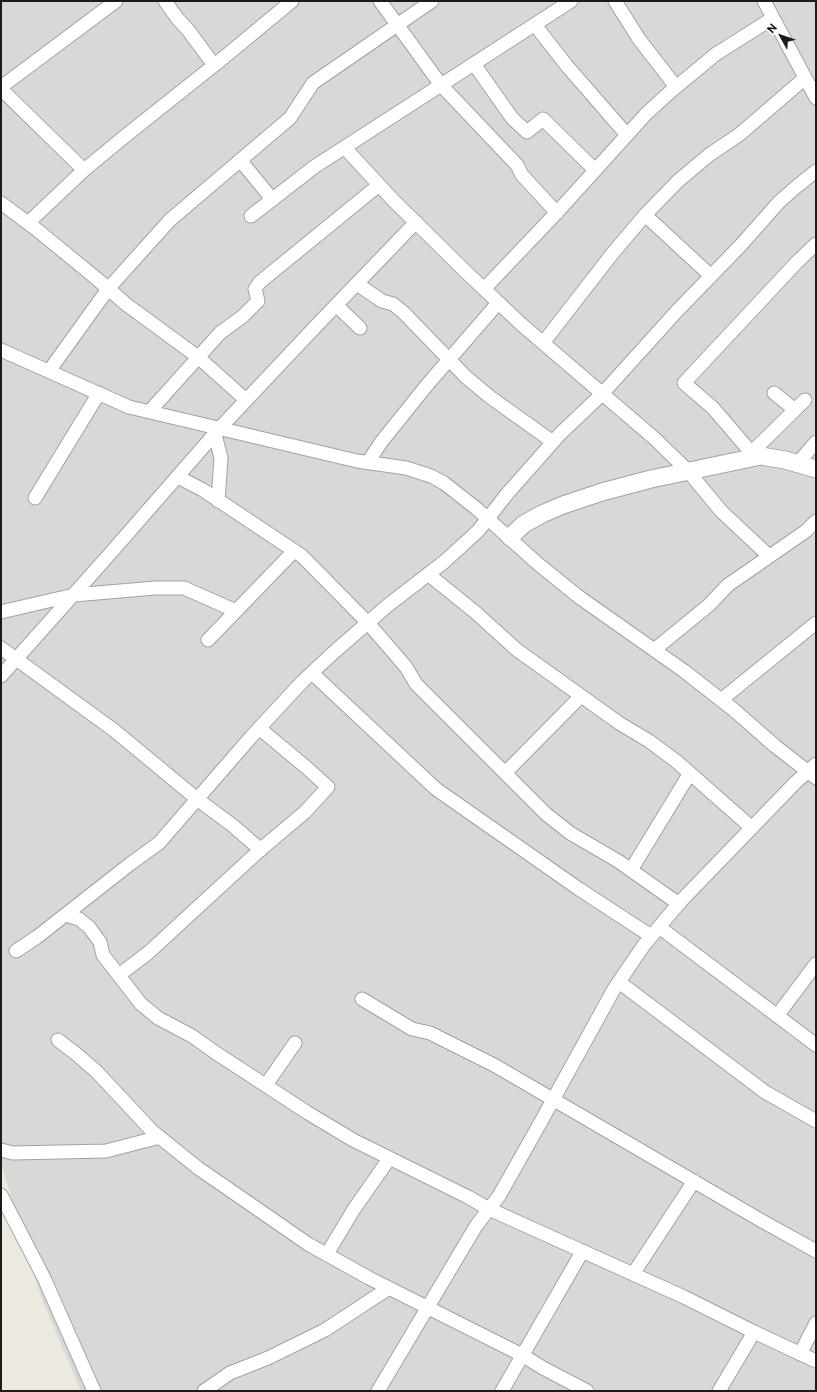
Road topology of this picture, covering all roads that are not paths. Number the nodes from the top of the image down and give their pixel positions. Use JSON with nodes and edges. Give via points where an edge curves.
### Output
{"nodes":[{"id":1,"x":116,"y":1,"type":"edge"},
{"id":2,"x":165,"y":1,"type":"edge"},
{"id":3,"x":380,"y":1,"type":"edge"},
{"id":4,"x":432,"y":1,"type":"edge"},
{"id":5,"x":615,"y":1,"type":"edge"},
{"id":6,"x":764,"y":1,"type":"edge"},
{"id":7,"x":567,"y":2,"type":"edge"},
{"id":8,"x":286,"y":3,"type":"edge"},
{"id":9,"x":773,"y":18,"type":"junction"},
{"id":10,"x":398,"y":24,"type":"junction"},
{"id":11,"x":535,"y":24,"type":"junction"},
{"id":12,"x":474,"y":64,"type":"junction"},
{"id":13,"x":214,"y":65,"type":"junction"},
{"id":14,"x":805,"y":78,"type":"junction"},
{"id":15,"x":441,"y":85,"type":"junction"},
{"id":16,"x":676,"y":87,"type":"junction"},
{"id":17,"x":1,"y":88,"type":"edge"},
{"id":18,"x":816,"y":98,"type":"edge"},
{"id":19,"x":627,"y":135,"type":"junction"},
{"id":20,"x":345,"y":148,"type":"junction"},
{"id":21,"x":240,"y":160,"type":"junction"},
{"id":22,"x":84,"y":170,"type":"junction"},
{"id":23,"x":595,"y":170,"type":"junction"},
{"id":24,"x":816,"y":171,"type":"edge"},
{"id":25,"x":379,"y":185,"type":"junction"},
{"id":26,"x":272,"y":200,"type":"junction"},
{"id":27,"x":1,"y":203,"type":"edge"},
{"id":28,"x":557,"y":213,"type":"junction"},
{"id":29,"x":645,"y":215,"type":"junction"},
{"id":30,"x":251,"y":216,"type":"dead end"},
{"id":31,"x":416,"y":222,"type":"junction"},
{"id":32,"x":28,"y":223,"type":"junction"},
{"id":33,"x":816,"y":244,"type":"edge"},
{"id":34,"x":711,"y":276,"type":"junction"},
{"id":35,"x":357,"y":284,"type":"junction"},
{"id":36,"x":108,"y":289,"type":"junction"},
{"id":37,"x":484,"y":289,"type":"junction"},
{"id":38,"x":498,"y":303,"type":"junction"},
{"id":39,"x":336,"y":305,"type":"junction"},
{"id":40,"x":360,"y":328,"type":"dead end"},
{"id":41,"x":543,"y":343,"type":"junction"},
{"id":42,"x":1,"y":350,"type":"edge"},
{"id":43,"x":198,"y":357,"type":"junction"},
{"id":44,"x":449,"y":358,"type":"junction"},
{"id":45,"x":49,"y":371,"type":"junction"},
{"id":46,"x":99,"y":393,"type":"junction"},
{"id":47,"x":774,"y":393,"type":"dead end"},
{"id":48,"x":602,"y":394,"type":"junction"},
{"id":49,"x":246,"y":400,"type":"junction"},
{"id":50,"x":805,"y":400,"type":"dead end"},
{"id":51,"x":795,"y":410,"type":"junction"},
{"id":52,"x":149,"y":412,"type":"junction"},
{"id":53,"x":217,"y":432,"type":"junction"},
{"id":54,"x":553,"y":442,"type":"junction"},
{"id":55,"x":816,"y":442,"type":"edge"},
{"id":56,"x":753,"y":455,"type":"junction"},
{"id":57,"x":368,"y":462,"type":"junction"},
{"id":58,"x":798,"y":463,"type":"junction"},
{"id":59,"x":816,"y":468,"type":"edge"},
{"id":60,"x":688,"y":471,"type":"junction"},
{"id":61,"x":178,"y":476,"type":"junction"},
{"id":62,"x":35,"y":498,"type":"dead end"},
{"id":63,"x":218,"y":501,"type":"junction"},
{"id":64,"x":488,"y":518,"type":"junction"},
{"id":65,"x":816,"y":521,"type":"edge"},
{"id":66,"x":510,"y":537,"type":"junction"},
{"id":67,"x":294,"y":551,"type":"junction"},
{"id":68,"x":769,"y":556,"type":"junction"},
{"id":69,"x":428,"y":574,"type":"junction"},
{"id":70,"x":74,"y":595,"type":"junction"},
{"id":71,"x":236,"y":611,"type":"junction"},
{"id":72,"x":1,"y":612,"type":"edge"},
{"id":73,"x":368,"y":623,"type":"junction"},
{"id":74,"x":816,"y":623,"type":"edge"},
{"id":75,"x":208,"y":640,"type":"dead end"},
{"id":76,"x":1,"y":648,"type":"edge"},
{"id":77,"x":654,"y":650,"type":"junction"},
{"id":78,"x":17,"y":659,"type":"junction"},
{"id":79,"x":312,"y":673,"type":"junction"},
{"id":80,"x":1,"y":676,"type":"edge"},
{"id":81,"x":581,"y":696,"type":"junction"},
{"id":82,"x":721,"y":700,"type":"junction"},
{"id":83,"x":259,"y":728,"type":"junction"},
{"id":84,"x":813,"y":771,"type":"edge"},
{"id":85,"x":505,"y":773,"type":"junction"},
{"id":86,"x":690,"y":773,"type":"junction"},
{"id":87,"x":197,"y":799,"type":"junction"},
{"id":88,"x":752,"y":828,"type":"junction"},
{"id":89,"x":260,"y":850,"type":"junction"},
{"id":90,"x":631,"y":870,"type":"junction"},
{"id":91,"x":679,"y":904,"type":"junction"},
{"id":92,"x":66,"y":915,"type":"junction"},
{"id":93,"x":655,"y":932,"type":"junction"},
{"id":94,"x":16,"y":951,"type":"dead end"},
{"id":95,"x":816,"y":964,"type":"edge"},
{"id":96,"x":119,"y":975,"type":"junction"},
{"id":97,"x":619,"y":982,"type":"junction"},
{"id":98,"x":362,"y":999,"type":"dead end"},
{"id":99,"x":776,"y":1016,"type":"junction"},
{"id":100,"x":58,"y":1040,"type":"dead end"},
{"id":101,"x":295,"y":1043,"type":"dead end"},
{"id":102,"x":816,"y":1045,"type":"edge"},
{"id":103,"x":266,"y":1085,"type":"junction"},
{"id":104,"x":554,"y":1098,"type":"junction"},
{"id":105,"x":816,"y":1121,"type":"edge"},
{"id":106,"x":160,"y":1137,"type":"junction"},
{"id":107,"x":1,"y":1150,"type":"edge"},
{"id":108,"x":389,"y":1158,"type":"junction"},
{"id":109,"x":694,"y":1181,"type":"junction"},
{"id":110,"x":1,"y":1195,"type":"edge"},
{"id":111,"x":489,"y":1209,"type":"junction"},
{"id":112,"x":816,"y":1251,"type":"edge"},
{"id":113,"x":582,"y":1252,"type":"junction"},
{"id":114,"x":327,"y":1254,"type":"junction"},
{"id":115,"x":633,"y":1274,"type":"junction"},
{"id":116,"x":389,"y":1288,"type":"junction"},
{"id":117,"x":428,"y":1308,"type":"junction"},
{"id":118,"x":816,"y":1324,"type":"edge"},
{"id":119,"x":754,"y":1332,"type":"junction"},
{"id":120,"x":800,"y":1354,"type":"junction"},
{"id":121,"x":522,"y":1355,"type":"junction"},
{"id":122,"x":816,"y":1361,"type":"edge"},
{"id":123,"x":94,"y":1391,"type":"edge"},
{"id":124,"x":204,"y":1391,"type":"edge"},
{"id":125,"x":378,"y":1391,"type":"edge"},
{"id":126,"x":502,"y":1391,"type":"edge"},
{"id":127,"x":586,"y":1391,"type":"edge"},
{"id":128,"x":719,"y":1391,"type":"edge"}],
"edges":[{"from":1,"to":17,"type":"street"},
{"from":2,"to":13,"type":"street"},
{"from":3,"to":10,"type":"street"},
{"from":4,"to":10,"type":"street"},
{"from":5,"to":16,"type":"street","via":[[639,39]]},
{"from":6,"to":9,"type":"street"},
{"from":7,"to":11,"type":"street"},
{"from":8,"to":13,"type":"street"},
{"from":9,"to":14,"type":"street"},
{"from":9,"to":16,"type":"street","via":[[716,54]]},
{"from":10,"to":15,"type":"street"},
{"from":10,"to":21,"type":"street","via":[[313,83],[290,118]]},
{"from":11,"to":12,"type":"street"},
{"from":11,"to":19,"type":"street","via":[[567,66]]},
{"from":12,"to":15,"type":"street"},
{"from":12,"to":23,"type":"street","via":[[512,118],[527,132],[543,119]]},
{"from":13,"to":22,"type":"street"},
{"from":14,"to":18,"type":"street"},
{"from":14,"to":29,"type":"street","via":[[740,134],[678,181]]},
{"from":15,"to":20,"type":"street"},
{"from":15,"to":28,"type":"street","via":[[517,165],[522,175]]},
{"from":16,"to":19,"type":"street"},
{"from":17,"to":22,"type":"street"},
{"from":19,"to":23,"type":"street"},
{"from":20,"to":25,"type":"street"},
{"from":20,"to":26,"type":"street","via":[[314,167]]},
{"from":21,"to":26,"type":"street"},
{"from":21,"to":36,"type":"street","via":[[170,220]]},
{"from":22,"to":32,"type":"street"},
{"from":23,"to":28,"type":"street"},
{"from":24,"to":34,"type":"street","via":[[779,202]]},
{"from":25,"to":31,"type":"street"},
{"from":25,"to":43,"type":"street","via":[[260,282],[255,289],[258,301],[220,333]]},
{"from":26,"to":30,"type":"street"},
{"from":27,"to":32,"type":"street"},
{"from":28,"to":37,"type":"street"},
{"from":29,"to":34,"type":"street"},
{"from":29,"to":41,"type":"street"},
{"from":31,"to":35,"type":"street"},
{"from":31,"to":37,"type":"street"},
{"from":32,"to":36,"type":"street"},
{"from":33,"to":56,"type":"street","via":[[684,383],[712,408]]},
{"from":34,"to":48,"type":"street"},
{"from":35,"to":39,"type":"street"},
{"from":35,"to":44,"type":"street","via":[[403,312]]},
{"from":36,"to":43,"type":"street","via":[[126,306]]},
{"from":36,"to":45,"type":"street"},
{"from":37,"to":38,"type":"street"},
{"from":38,"to":41,"type":"street"},
{"from":38,"to":44,"type":"street"},
{"from":39,"to":40,"type":"street"},
{"from":39,"to":49,"type":"street"},
{"from":41,"to":48,"type":"street"},
{"from":42,"to":45,"type":"street"},
{"from":43,"to":49,"type":"street"},
{"from":43,"to":52,"type":"street"},
{"from":44,"to":54,"type":"street","via":[[466,377],[490,397]]},
{"from":44,"to":57,"type":"street"},
{"from":45,"to":46,"type":"street"},
{"from":46,"to":52,"type":"street","via":[[129,407]]},
{"from":46,"to":62,"type":"street"},
{"from":47,"to":51,"type":"street"},
{"from":48,"to":54,"type":"street"},
{"from":48,"to":60,"type":"street"},
{"from":49,"to":53,"type":"street"},
{"from":50,"to":51,"type":"street"},
{"from":51,"to":56,"type":"street"},
{"from":52,"to":53,"type":"street"},
{"from":53,"to":57,"type":"street"},
{"from":53,"to":61,"type":"street"},
{"from":53,"to":63,"type":"street","via":[[221,458]]},
{"from":54,"to":64,"type":"street"},
{"from":55,"to":58,"type":"street"},
{"from":56,"to":58,"type":"street"},
{"from":56,"to":60,"type":"street"},
{"from":57,"to":64,"type":"street","via":[[406,468],[432,476]]},
{"from":58,"to":59,"type":"street"},
{"from":60,"to":66,"type":"street","via":[[602,492],[562,505],[524,524]]},
{"from":60,"to":68,"type":"street","via":[[721,511]]},
{"from":61,"to":63,"type":"street"},
{"from":61,"to":70,"type":"street"},
{"from":63,"to":67,"type":"street"},
{"from":64,"to":66,"type":"street"},
{"from":64,"to":69,"type":"street","via":[[478,531]]},
{"from":65,"to":68,"type":"street","via":[[806,531]]},
{"from":66,"to":77,"type":"street","via":[[579,597]]},
{"from":67,"to":71,"type":"street"},
{"from":67,"to":73,"type":"street"},
{"from":68,"to":77,"type":"street","via":[[728,585],[709,605]]},
{"from":69,"to":73,"type":"street"},
{"from":69,"to":81,"type":"street","via":[[517,650]]},
{"from":70,"to":71,"type":"street","via":[[184,588]]},
{"from":70,"to":72,"type":"street"},
{"from":70,"to":78,"type":"street"},
{"from":71,"to":75,"type":"street"},
{"from":73,"to":79,"type":"street"},
{"from":73,"to":85,"type":"street","via":[[406,667],[416,684]]},
{"from":74,"to":82,"type":"street"},
{"from":76,"to":78,"type":"street"},
{"from":77,"to":82,"type":"street"},
{"from":78,"to":80,"type":"street"},
{"from":78,"to":87,"type":"street","via":[[115,731]]},
{"from":79,"to":83,"type":"street"},
{"from":79,"to":93,"type":"street","via":[[436,789],[579,890]]},
{"from":81,"to":85,"type":"street"},
{"from":81,"to":86,"type":"street","via":[[649,741]]},
{"from":82,"to":84,"type":"street","via":[[775,746]]},
{"from":83,"to":87,"type":"street"},
{"from":83,"to":89,"type":"street","via":[[328,787],[305,812]]},
{"from":84,"to":88,"type":"street","via":[[795,783]]},
{"from":85,"to":90,"type":"street","via":[[546,814],[570,833]]},
{"from":86,"to":88,"type":"street"},
{"from":86,"to":90,"type":"street"},
{"from":87,"to":89,"type":"street"},
{"from":87,"to":92,"type":"street","via":[[159,843]]},
{"from":88,"to":91,"type":"street"},
{"from":89,"to":96,"type":"street","via":[[148,953]]},
{"from":90,"to":91,"type":"street"},
{"from":91,"to":93,"type":"street"},
{"from":92,"to":94,"type":"street"},
{"from":92,"to":96,"type":"street","via":[[79,918],[89,927],[100,942],[103,955]]},
{"from":93,"to":97,"type":"street"},
{"from":93,"to":99,"type":"street"},
{"from":95,"to":99,"type":"street"},
{"from":96,"to":103,"type":"street","via":[[141,1004],[158,1018],[192,1036]]},
{"from":97,"to":104,"type":"street"},
{"from":97,"to":105,"type":"street","via":[[765,1092]]},
{"from":98,"to":104,"type":"street","via":[[412,1028],[430,1033]]},
{"from":99,"to":102,"type":"street"},
{"from":100,"to":106,"type":"street","via":[[97,1072],[129,1108]]},
{"from":101,"to":103,"type":"street"},
{"from":103,"to":108,"type":"street","via":[[352,1140]]},
{"from":104,"to":109,"type":"street"},
{"from":104,"to":111,"type":"street","via":[[499,1196]]},
{"from":106,"to":107,"type":"street","via":[[106,1151],[13,1153]]},
{"from":106,"to":114,"type":"street","via":[[204,1172],[308,1244]]},
{"from":108,"to":111,"type":"street"},
{"from":108,"to":114,"type":"street"},
{"from":109,"to":112,"type":"street"},
{"from":109,"to":115,"type":"street"},
{"from":110,"to":123,"type":"street","via":[[44,1278]]},
{"from":111,"to":113,"type":"street"},
{"from":111,"to":117,"type":"street","via":[[476,1226]]},
{"from":113,"to":115,"type":"street"},
{"from":113,"to":121,"type":"street"},
{"from":114,"to":116,"type":"street"},
{"from":115,"to":119,"type":"street"},
{"from":116,"to":117,"type":"street"},
{"from":116,"to":124,"type":"street","via":[[325,1330],[268,1358],[230,1373]]},
{"from":117,"to":121,"type":"street"},
{"from":117,"to":125,"type":"street"},
{"from":118,"to":120,"type":"street"},
{"from":119,"to":120,"type":"street"},
{"from":119,"to":128,"type":"street"},
{"from":120,"to":122,"type":"street"},
{"from":121,"to":126,"type":"street"},
{"from":121,"to":127,"type":"street"}]}
